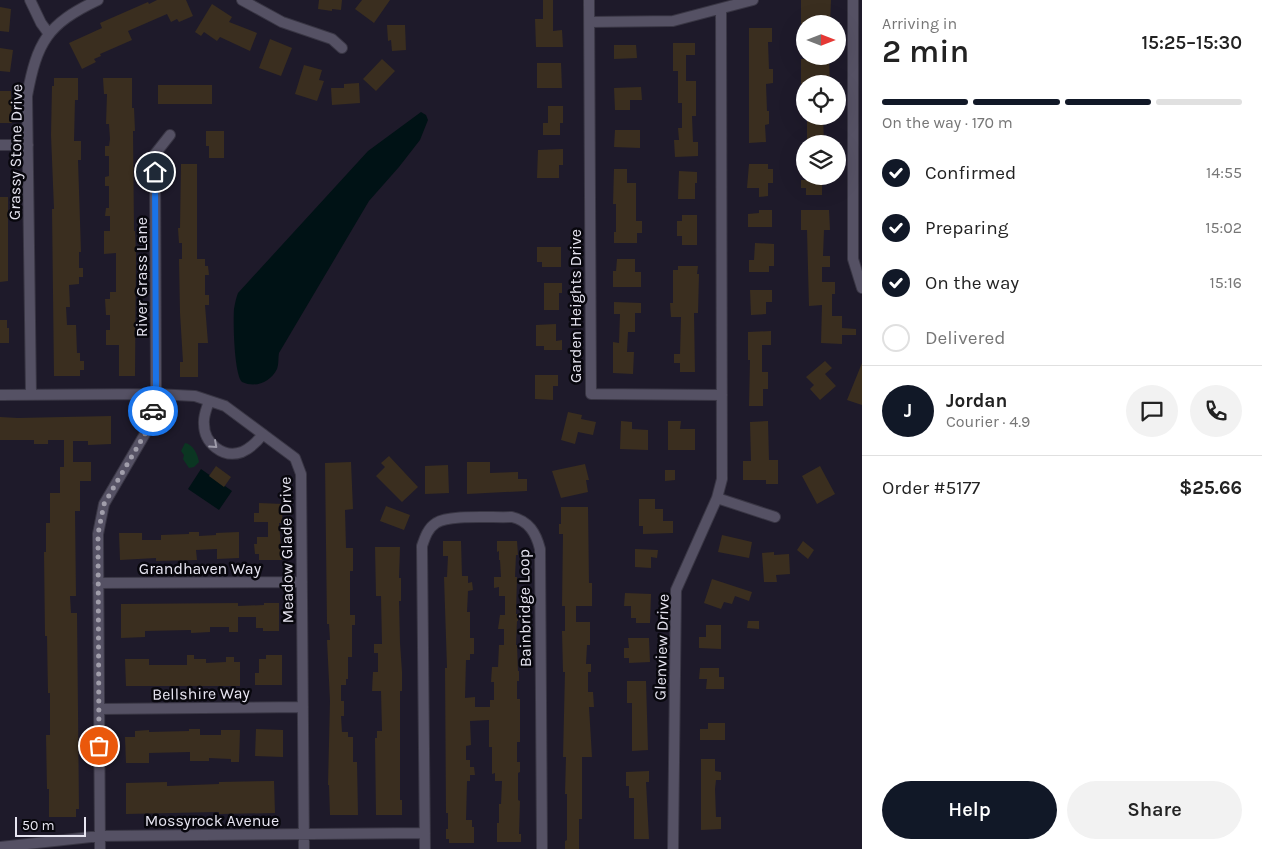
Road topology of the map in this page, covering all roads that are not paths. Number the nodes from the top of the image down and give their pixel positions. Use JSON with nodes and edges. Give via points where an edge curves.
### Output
{"nodes":[{"id":1,"x":30,"y":0,"type":"edge"},
{"id":2,"x":98,"y":0,"type":"edge"},
{"id":3,"x":242,"y":0,"type":"edge"},
{"id":4,"x":589,"y":0,"type":"edge"},
{"id":5,"x":753,"y":0,"type":"edge"},
{"id":6,"x":853,"y":0,"type":"edge"},
{"id":7,"x":721,"y":8,"type":"junction"},
{"id":8,"x":590,"y":22,"type":"junction"},
{"id":9,"x":49,"y":34,"type":"junction"},
{"id":10,"x":342,"y":48,"type":"dead end"},
{"id":11,"x":170,"y":135,"type":"dead end"},
{"id":12,"x":28,"y":144,"type":"junction"},
{"id":13,"x":0,"y":145,"type":"edge"},
{"id":14,"x":862,"y":288,"type":"edge"},
{"id":15,"x":156,"y":394,"type":"junction"},
{"id":16,"x":0,"y":395,"type":"edge"},
{"id":17,"x":31,"y":395,"type":"junction"},
{"id":18,"x":722,"y":395,"type":"junction"},
{"id":19,"x":209,"y":401,"type":"junction"},
{"id":20,"x":263,"y":434,"type":"junction"},
{"id":21,"x":717,"y":498,"type":"junction"},
{"id":22,"x":775,"y":517,"type":"dead end"},
{"id":23,"x":302,"y":582,"type":"junction"},
{"id":24,"x":98,"y":583,"type":"junction"},
{"id":25,"x":304,"y":707,"type":"junction"},
{"id":26,"x":99,"y":709,"type":"junction"},
{"id":27,"x":425,"y":833,"type":"junction"},
{"id":28,"x":304,"y":835,"type":"junction"},
{"id":29,"x":100,"y":836,"type":"junction"},
{"id":30,"x":0,"y":846,"type":"edge"},
{"id":31,"x":100,"y":849,"type":"edge"},
{"id":32,"x":304,"y":849,"type":"edge"},
{"id":33,"x":425,"y":849,"type":"edge"},
{"id":34,"x":542,"y":849,"type":"edge"},
{"id":35,"x":673,"y":849,"type":"edge"}],
"edges":[{"from":1,"to":9,"type":"street"},
{"from":2,"to":9,"type":"street","name":"Grassy Stone Drive","via":[[61,22]]},
{"from":3,"to":10,"type":"street","via":[[282,22],[332,39]]},
{"from":4,"to":8,"type":"street","name":"Garden Heights Drive"},
{"from":5,"to":7,"type":"street"},
{"from":6,"to":14,"type":"street","via":[[853,259]]},
{"from":7,"to":8,"type":"street","via":[[673,20]]},
{"from":7,"to":18,"type":"street"},
{"from":8,"to":18,"type":"street","name":"Garden Heights Drive","via":[[590,394]]},
{"from":9,"to":12,"type":"street","name":"Grassy Stone Drive","via":[[37,54],[27,96]]},
{"from":11,"to":15,"type":"street","name":"River Grass Lane","via":[[155,154]]},
{"from":12,"to":13,"type":"street"},
{"from":12,"to":17,"type":"street","name":"Grassy Stone Drive"},
{"from":15,"to":17,"type":"street","name":"Meadow Glade Drive"},
{"from":15,"to":19,"type":"street","name":"Meadow Glade Drive","via":[[195,396]]},
{"from":15,"to":24,"type":"street","via":[[149,427],[104,504],[98,534]]},
{"from":16,"to":17,"type":"street","name":"Meadow Glade Drive"},
{"from":18,"to":21,"type":"street","name":"Glenview Drive","via":[[722,479]]},
{"from":19,"to":20,"type":"street","name":"Meadow Glade Drive","via":[[225,406]]},
{"from":19,"to":20,"type":"street","one_way":true,"via":[[204,416],[205,432],[218,450],[240,452]]},
{"from":20,"to":23,"type":"street","name":"Meadow Glade Drive","via":[[295,458],[301,474]]},
{"from":21,"to":22,"type":"street"},
{"from":21,"to":35,"type":"street","name":"Glenview Drive","via":[[676,590]]},
{"from":23,"to":24,"type":"street","name":"Grandhaven Way"},
{"from":23,"to":25,"type":"street","name":"Meadow Glade Drive"},
{"from":24,"to":26,"type":"street"},
{"from":25,"to":26,"type":"street","name":"Bellshire Way"},
{"from":25,"to":28,"type":"street","name":"Meadow Glade Drive"},
{"from":26,"to":29,"type":"street"},
{"from":27,"to":28,"type":"street","name":"Mossyrock Avenue"},
{"from":27,"to":33,"type":"street","name":"Bainbridge Loop"},
{"from":27,"to":34,"type":"street","name":"Bainbridge Loop","via":[[422,546],[427,532],[446,518],[512,517],[528,524],[537,536],[540,549]]},
{"from":28,"to":29,"type":"street","name":"Mossyrock Avenue"},
{"from":28,"to":32,"type":"street","name":"Meadow Glade Drive"},
{"from":29,"to":30,"type":"street","name":"Mossyrock Avenue"},
{"from":29,"to":31,"type":"street"}]}
